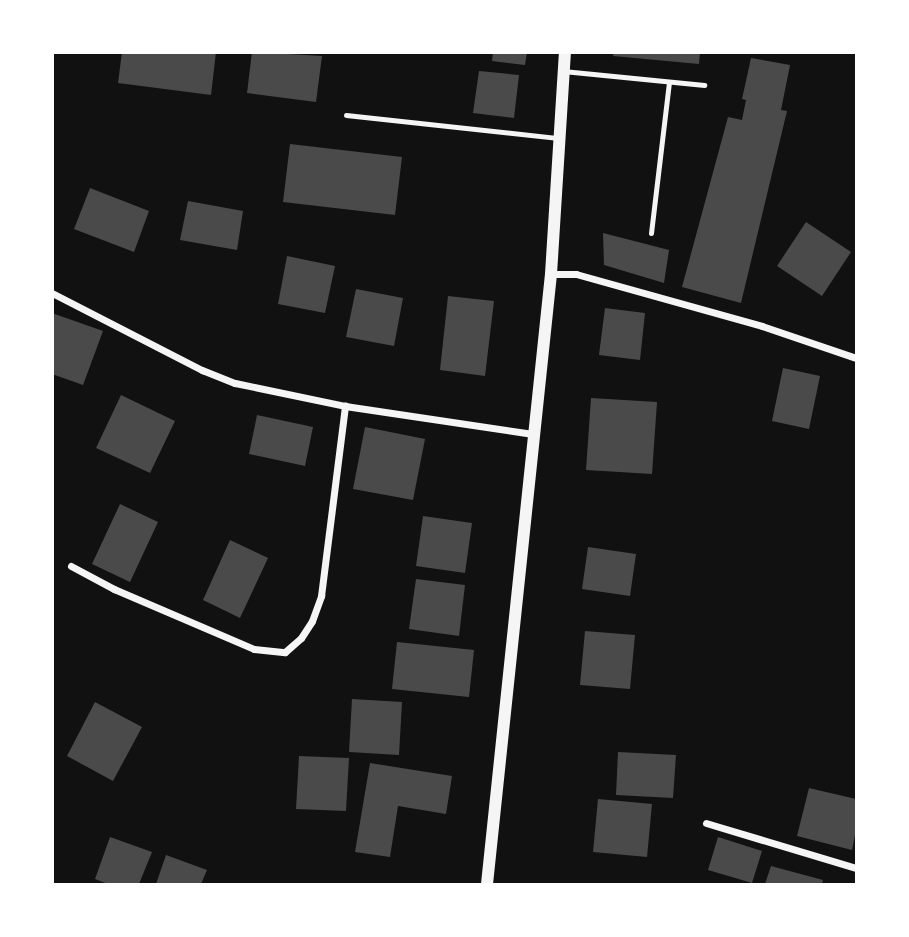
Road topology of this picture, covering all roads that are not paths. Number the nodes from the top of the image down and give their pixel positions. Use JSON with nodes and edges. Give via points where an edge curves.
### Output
{"nodes":[{"id":1,"x":565,"y":52,"type":"edge"},
{"id":2,"x":563,"y":71,"type":"junction"},
{"id":3,"x":669,"y":82,"type":"junction"},
{"id":4,"x":704,"y":85,"type":"dead end"},
{"id":5,"x":346,"y":115,"type":"dead end"},
{"id":6,"x":559,"y":138,"type":"junction"},
{"id":7,"x":651,"y":233,"type":"dead end"},
{"id":8,"x":551,"y":274,"type":"junction"},
{"id":9,"x":52,"y":293,"type":"edge"},
{"id":10,"x":856,"y":358,"type":"edge"},
{"id":11,"x":345,"y":406,"type":"junction"},
{"id":12,"x":533,"y":434,"type":"junction"},
{"id":13,"x":71,"y":566,"type":"dead end"},
{"id":14,"x":706,"y":823,"type":"dead end"},
{"id":15,"x":856,"y":868,"type":"edge"},
{"id":16,"x":487,"y":884,"type":"edge"}],
"edges":[{"from":1,"to":2,"type":"street"},
{"from":2,"to":3,"type":"lane"},
{"from":2,"to":6,"type":"street"},
{"from":3,"to":4,"type":"lane"},
{"from":3,"to":7,"type":"lane"},
{"from":5,"to":6,"type":"lane"},
{"from":6,"to":8,"type":"street"},
{"from":8,"to":10,"type":"street","via":[[576,274],[762,326]]},
{"from":8,"to":12,"type":"street"},
{"from":9,"to":11,"type":"street","via":[[235,383]]},
{"from":11,"to":12,"type":"street"},
{"from":11,"to":13,"type":"street","via":[[321,596],[312,621],[285,652],[254,649]]},
{"from":12,"to":16,"type":"street"},
{"from":14,"to":15,"type":"street"}]}
